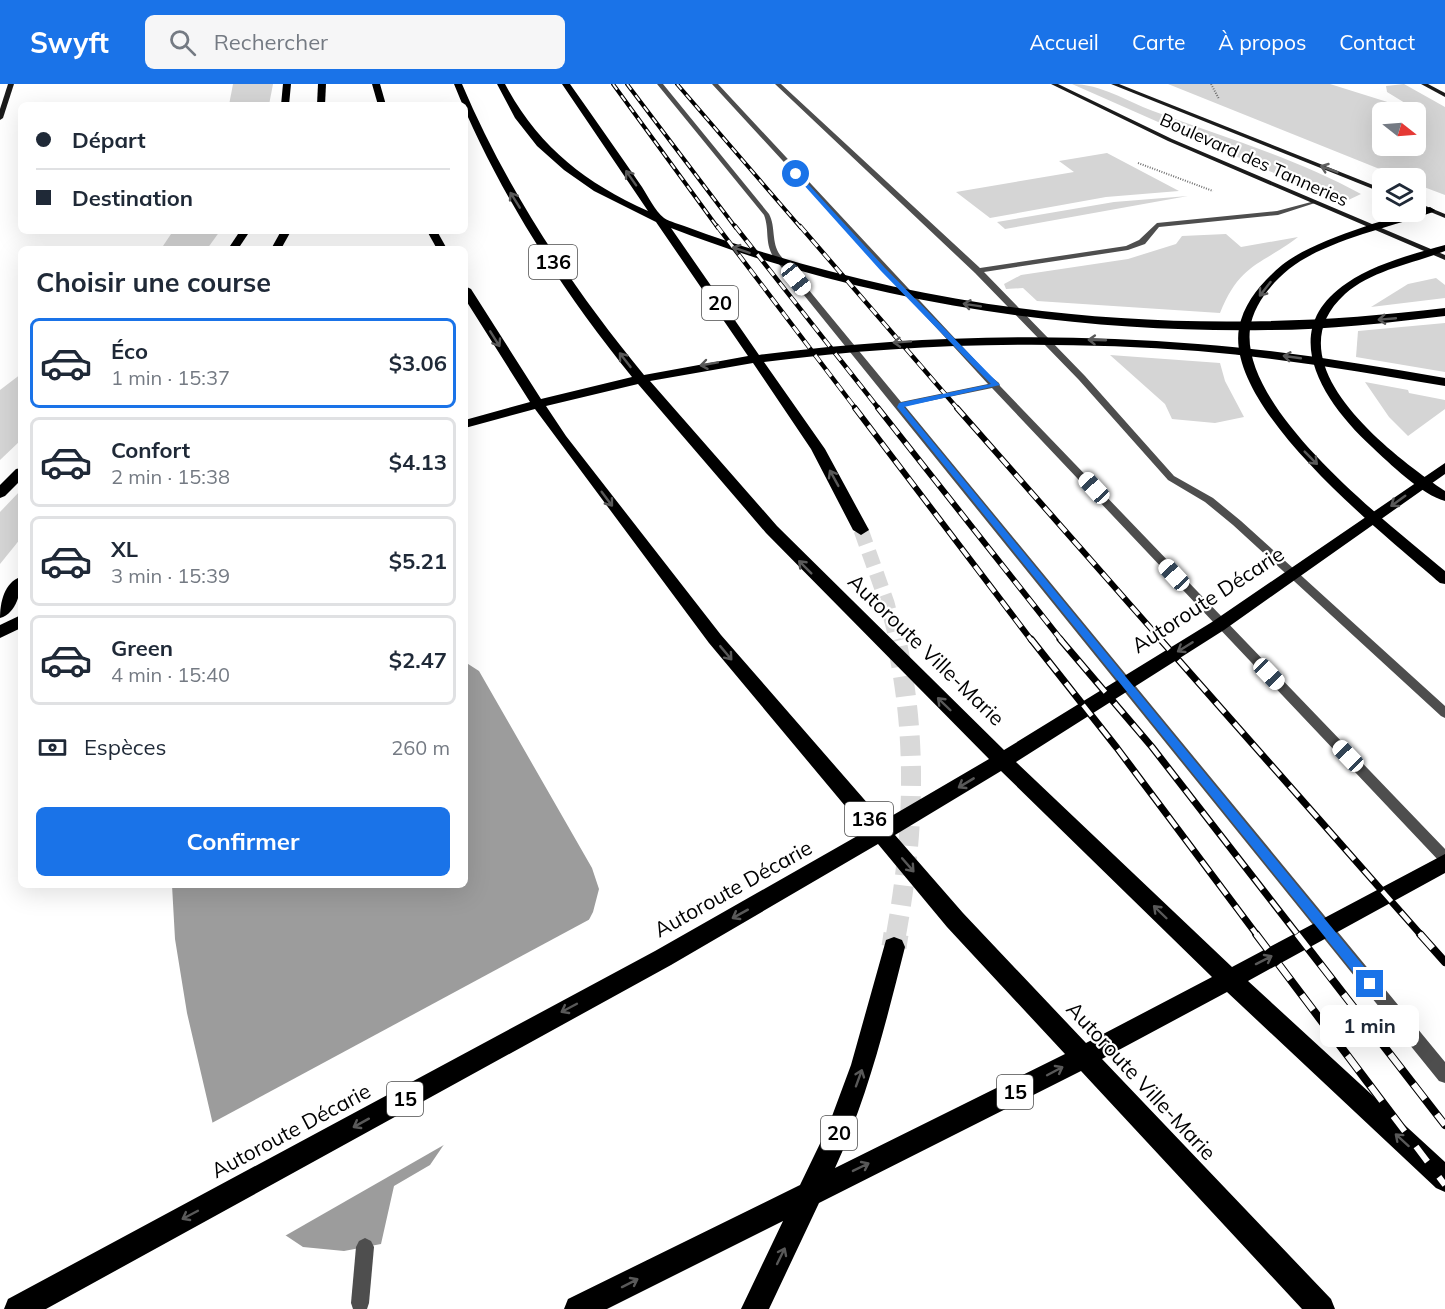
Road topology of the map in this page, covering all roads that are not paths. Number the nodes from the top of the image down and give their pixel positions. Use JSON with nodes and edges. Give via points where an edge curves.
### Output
{"nodes":[{"id":1,"x":10,"y":84,"type":"edge"},
{"id":2,"x":287,"y":84,"type":"edge"},
{"id":3,"x":322,"y":84,"type":"edge"},
{"id":4,"x":376,"y":84,"type":"edge"},
{"id":5,"x":458,"y":84,"type":"edge"},
{"id":6,"x":501,"y":84,"type":"edge"},
{"id":7,"x":566,"y":84,"type":"edge"},
{"id":8,"x":660,"y":84,"type":"edge"},
{"id":9,"x":715,"y":84,"type":"edge"},
{"id":10,"x":778,"y":84,"type":"edge"},
{"id":11,"x":1054,"y":84,"type":"edge"},
{"id":12,"x":1114,"y":84,"type":"edge"},
{"id":13,"x":1424,"y":84,"type":"edge"},
{"id":14,"x":1445,"y":95,"type":"edge"},
{"id":15,"x":285,"y":102,"type":"edge"},
{"id":16,"x":321,"y":102,"type":"edge"},
{"id":17,"x":381,"y":102,"type":"edge"},
{"id":18,"x":466,"y":102,"type":"edge"},
{"id":19,"x":468,"y":106,"type":"edge"},
{"id":20,"x":0,"y":118,"type":"edge"},
{"id":21,"x":1372,"y":187,"type":"edge"},
{"id":22,"x":1313,"y":202,"type":"junction"},
{"id":23,"x":1426,"y":208,"type":"edge"},
{"id":24,"x":1430,"y":210,"type":"junction"},
{"id":25,"x":1445,"y":216,"type":"edge"},
{"id":26,"x":1377,"y":230,"type":"junction"},
{"id":27,"x":1441,"y":253,"type":"edge"},
{"id":28,"x":978,"y":271,"type":"junction"},
{"id":29,"x":468,"y":294,"type":"edge"},
{"id":30,"x":1445,"y":312,"type":"edge"},
{"id":31,"x":1445,"y":382,"type":"edge"},
{"id":32,"x":996,"y":385,"type":"junction"},
{"id":33,"x":899,"y":405,"type":"junction"},
{"id":34,"x":468,"y":423,"type":"edge"},
{"id":35,"x":1445,"y":467,"type":"edge"},
{"id":36,"x":18,"y":475,"type":"edge"},
{"id":37,"x":0,"y":493,"type":"edge"},
{"id":38,"x":1445,"y":497,"type":"edge"},
{"id":39,"x":861,"y":530,"type":"tunnel mouth"},
{"id":40,"x":1445,"y":579,"type":"edge"},
{"id":41,"x":18,"y":587,"type":"edge"},
{"id":42,"x":0,"y":612,"type":"edge"},
{"id":43,"x":18,"y":623,"type":"edge"},
{"id":44,"x":0,"y":632,"type":"edge"},
{"id":45,"x":1445,"y":713,"type":"edge"},
{"id":46,"x":1445,"y":858,"type":"edge"},
{"id":47,"x":1445,"y":863,"type":"edge"},
{"id":48,"x":894,"y":947,"type":"tunnel mouth"},
{"id":49,"x":1445,"y":1075,"type":"edge"},
{"id":50,"x":1445,"y":1179,"type":"edge"},
{"id":51,"x":365,"y":1247,"type":"dead end"},
{"id":52,"x":360,"y":1303,"type":"dead end"},
{"id":53,"x":18,"y":1309,"type":"edge"},
{"id":54,"x":578,"y":1309,"type":"edge"},
{"id":55,"x":755,"y":1309,"type":"edge"},
{"id":56,"x":1321,"y":1309,"type":"edge"}],
"edges":[{"from":1,"to":20,"type":"main road"},
{"from":2,"to":15,"type":"highway"},
{"from":3,"to":16,"type":"highway"},
{"from":4,"to":17,"type":"highway"},
{"from":18,"to":5,"type":"highway","name":"Autoroute Ville-Marie","number":"136","one_way":true},
{"from":30,"to":6,"type":"highway","one_way":true,"via":[[1323,323],[1134,322],[971,305],[804,269],[673,225],[583,178],[547,152],[527,131]]},
{"from":39,"to":7,"type":"highway","number":"20","one_way":true,"via":[[806,432]]},
{"from":8,"to":33,"type":"lane","via":[[767,215],[771,248]]},
{"from":9,"to":32,"type":"lane","via":[[883,269]]},
{"from":10,"to":28,"type":"lane"},
{"from":11,"to":22,"type":"main road","name":"Boulevard des Tanneries"},
{"from":21,"to":12,"type":"main road","name":"Boulevard des Tanneries","one_way":true},
{"from":13,"to":14,"type":"main road"},
{"from":50,"to":19,"type":"highway","name":"Autoroute Ville-Marie","number":"136","one_way":true,"via":[[1316,1062],[839,601],[734,489],[654,396],[546,251],[498,171]]},
{"from":22,"to":26,"type":"main road","name":"Boulevard des Tanneries"},
{"from":22,"to":28,"type":"lane","via":[[1278,213],[1157,225],[1142,242],[1128,248]]},
{"from":23,"to":24,"type":"main road"},
{"from":24,"to":25,"type":"main road"},
{"from":24,"to":26,"type":"highway"},
{"from":26,"to":27,"type":"main road","name":"Boulevard des Tanneries"},
{"from":26,"to":40,"type":"highway","one_way":true,"via":[[1298,261],[1273,278],[1248,316],[1248,363],[1264,402],[1299,447]]},
{"from":27,"to":38,"type":"highway","via":[[1369,276],[1341,293],[1321,317],[1315,340],[1321,372],[1342,409],[1378,447]]},
{"from":28,"to":45,"type":"lane","via":[[1172,478],[1237,523]]},
{"from":29,"to":56,"type":"highway","name":"Autoroute Ville-Marie","number":"136","one_way":true,"via":[[561,438],[715,639],[955,920]]},
{"from":31,"to":34,"type":"highway","one_way":true,"via":[[1289,356],[1154,343],[1023,339],[906,342],[778,354],[689,368],[562,396]]},
{"from":32,"to":33,"type":"lane"},
{"from":32,"to":46,"type":"lane"},
{"from":33,"to":49,"type":"lane"},
{"from":35,"to":53,"type":"highway","name":"Autoroute Décarie","number":"15","one_way":true,"via":[[1218,626],[953,791],[672,952]]},
{"from":36,"to":37,"type":"highway"},
{"from":41,"to":42,"type":"highway"},
{"from":43,"to":44,"type":"highway"},
{"from":54,"to":47,"type":"highway","number":"15","one_way":true,"via":[[1022,1089]]},
{"from":55,"to":48,"type":"highway","number":"20","one_way":true,"via":[[839,1132],[863,1065]]},
{"from":51,"to":52,"type":"lane"}]}
